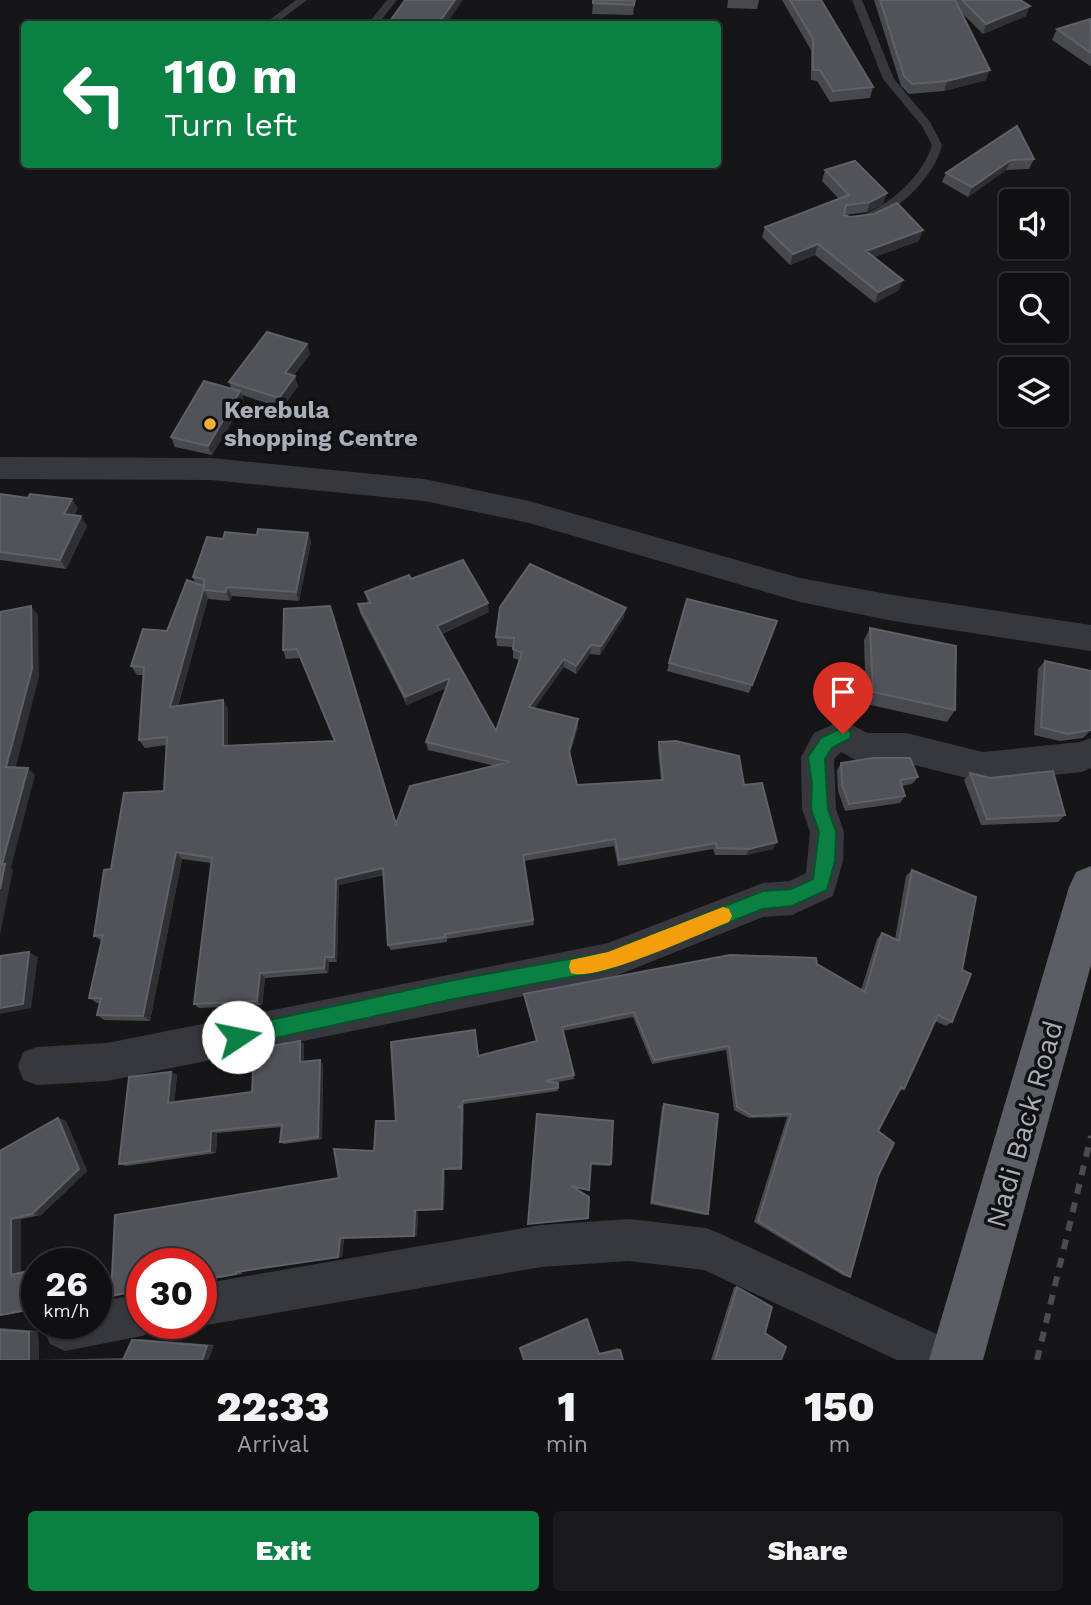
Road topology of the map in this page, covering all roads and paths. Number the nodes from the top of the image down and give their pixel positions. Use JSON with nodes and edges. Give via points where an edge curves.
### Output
{"nodes":[{"id":1,"x":302,"y":0,"type":"edge"},
{"id":2,"x":392,"y":0,"type":"edge"},
{"id":3,"x":857,"y":0,"type":"edge"},
{"id":4,"x":273,"y":21,"type":"edge"},
{"id":5,"x":375,"y":21,"type":"edge"},
{"id":6,"x":857,"y":219,"type":"edge"},
{"id":7,"x":0,"y":468,"type":"edge"},
{"id":8,"x":1091,"y":638,"type":"edge"},
{"id":9,"x":1091,"y":752,"type":"edge"},
{"id":10,"x":1091,"y":887,"type":"edge"},
{"id":11,"x":37,"y":1066,"type":"dead end"},
{"id":12,"x":217,"y":1302,"type":"edge"},
{"id":13,"x":944,"y":1360,"type":"edge"},
{"id":14,"x":956,"y":1360,"type":"edge"}],
"edges":[{"from":1,"to":4,"type":"lane"},
{"from":2,"to":5,"type":"lane"},
{"from":3,"to":6,"type":"lane","via":[[892,85],[937,143],[934,157],[909,191],[878,215]]},
{"from":7,"to":8,"type":"street","via":[[211,469],[424,489],[529,512],[800,590]]},
{"from":9,"to":11,"type":"street","via":[[1082,757],[983,767],[906,748],[862,748],[843,734],[826,743],[817,757],[819,809],[827,832],[821,884],[792,898],[763,900],[608,961],[107,1062]]},
{"from":10,"to":14,"type":"highway","name":"Nadi Back Road"},
{"from":12,"to":13,"type":"street","via":[[541,1246],[629,1240],[706,1249]]}]}
